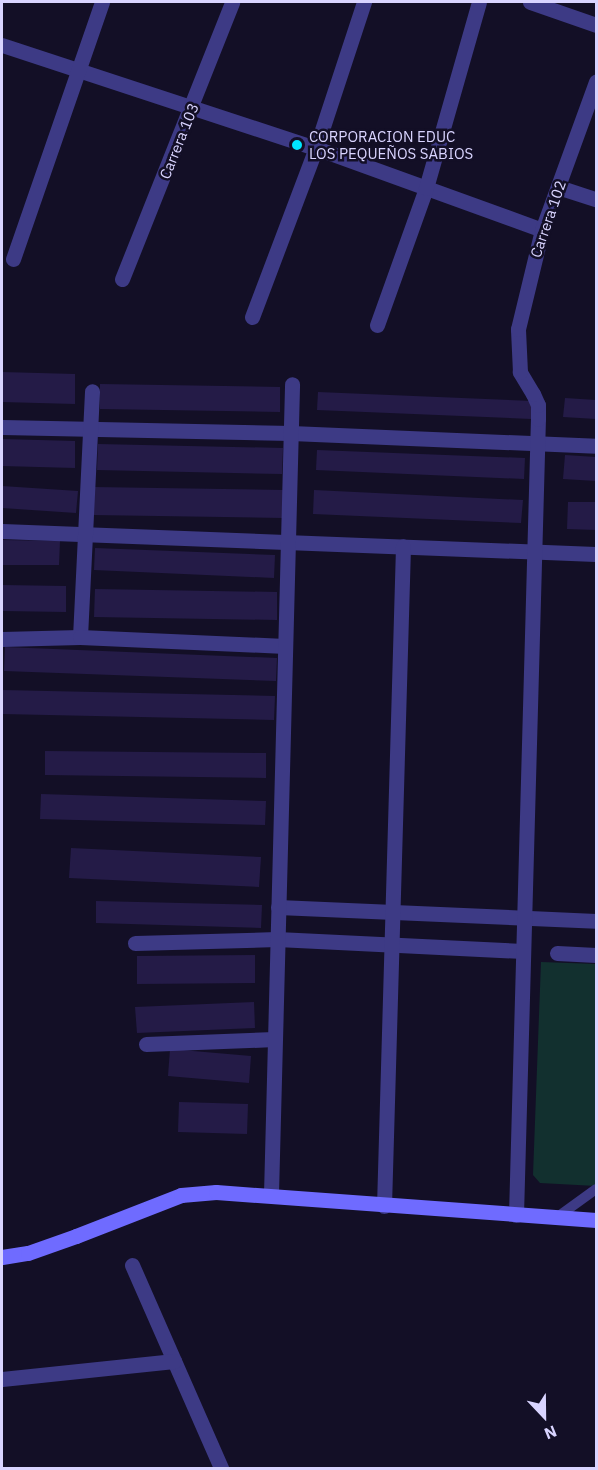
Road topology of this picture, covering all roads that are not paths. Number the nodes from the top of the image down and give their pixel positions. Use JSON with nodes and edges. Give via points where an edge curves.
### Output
{"nodes":[{"id":1,"x":102,"y":2,"type":"edge"},
{"id":2,"x":232,"y":2,"type":"edge"},
{"id":3,"x":364,"y":2,"type":"edge"},
{"id":4,"x":479,"y":2,"type":"edge"},
{"id":5,"x":530,"y":2,"type":"edge"},
{"id":6,"x":597,"y":25,"type":"edge"},
{"id":7,"x":2,"y":45,"type":"edge"},
{"id":8,"x":78,"y":69,"type":"junction"},
{"id":9,"x":597,"y":82,"type":"edge"},
{"id":10,"x":193,"y":107,"type":"junction"},
{"id":11,"x":315,"y":148,"type":"junction"},
{"id":12,"x":558,"y":187,"type":"junction"},
{"id":13,"x":426,"y":188,"type":"junction"},
{"id":14,"x":597,"y":199,"type":"edge"},
{"id":15,"x":542,"y":230,"type":"junction"},
{"id":16,"x":13,"y":259,"type":"dead end"},
{"id":17,"x":122,"y":279,"type":"dead end"},
{"id":18,"x":252,"y":317,"type":"dead end"},
{"id":19,"x":377,"y":325,"type":"dead end"},
{"id":20,"x":292,"y":384,"type":"dead end"},
{"id":21,"x":92,"y":392,"type":"dead end"},
{"id":22,"x":2,"y":427,"type":"edge"},
{"id":23,"x":90,"y":427,"type":"junction"},
{"id":24,"x":291,"y":433,"type":"junction"},
{"id":25,"x":537,"y":443,"type":"junction"},
{"id":26,"x":597,"y":446,"type":"edge"},
{"id":27,"x":2,"y":531,"type":"edge"},
{"id":28,"x":85,"y":534,"type":"junction"},
{"id":29,"x":288,"y":542,"type":"junction"},
{"id":30,"x":403,"y":546,"type":"junction"},
{"id":31,"x":534,"y":552,"type":"junction"},
{"id":32,"x":597,"y":554,"type":"edge"},
{"id":33,"x":80,"y":637,"type":"junction"},
{"id":34,"x":2,"y":639,"type":"edge"},
{"id":35,"x":285,"y":646,"type":"junction"},
{"id":36,"x":278,"y":907,"type":"junction"},
{"id":37,"x":393,"y":912,"type":"junction"},
{"id":38,"x":524,"y":918,"type":"junction"},
{"id":39,"x":597,"y":921,"type":"edge"},
{"id":40,"x":277,"y":939,"type":"junction"},
{"id":41,"x":135,"y":943,"type":"dead end"},
{"id":42,"x":392,"y":945,"type":"junction"},
{"id":43,"x":522,"y":951,"type":"junction"},
{"id":44,"x":557,"y":952,"type":"dead end"},
{"id":45,"x":597,"y":955,"type":"edge"},
{"id":46,"x":274,"y":1039,"type":"junction"},
{"id":47,"x":146,"y":1044,"type":"dead end"},
{"id":48,"x":597,"y":1189,"type":"edge"},
{"id":49,"x":271,"y":1194,"type":"junction"},
{"id":50,"x":384,"y":1206,"type":"junction"},
{"id":51,"x":516,"y":1215,"type":"junction"},
{"id":52,"x":556,"y":1218,"type":"junction"},
{"id":53,"x":597,"y":1220,"type":"edge"},
{"id":54,"x":2,"y":1257,"type":"edge"},
{"id":55,"x":132,"y":1265,"type":"dead end"},
{"id":56,"x":174,"y":1361,"type":"junction"},
{"id":57,"x":2,"y":1379,"type":"edge"},
{"id":58,"x":221,"y":1468,"type":"edge"}],
"edges":[{"from":1,"to":8,"type":"street"},
{"from":2,"to":10,"type":"street","name":"Carrera 103"},
{"from":3,"to":11,"type":"street"},
{"from":4,"to":13,"type":"street"},
{"from":5,"to":6,"type":"street"},
{"from":7,"to":8,"type":"street"},
{"from":8,"to":10,"type":"street"},
{"from":8,"to":16,"type":"street"},
{"from":9,"to":12,"type":"street","name":"Carrera 102"},
{"from":10,"to":11,"type":"street"},
{"from":10,"to":17,"type":"street","name":"Carrera 103"},
{"from":11,"to":13,"type":"street"},
{"from":11,"to":18,"type":"street"},
{"from":12,"to":14,"type":"street"},
{"from":12,"to":15,"type":"street","name":"Carrera 102"},
{"from":13,"to":15,"type":"street"},
{"from":13,"to":19,"type":"street"},
{"from":15,"to":25,"type":"street","name":"Carrera 102","via":[[518,330],[520,372],[537,405]]},
{"from":20,"to":24,"type":"street"},
{"from":21,"to":23,"type":"street"},
{"from":22,"to":23,"type":"street"},
{"from":23,"to":24,"type":"street"},
{"from":23,"to":28,"type":"street"},
{"from":24,"to":25,"type":"street"},
{"from":24,"to":29,"type":"street"},
{"from":25,"to":26,"type":"street"},
{"from":25,"to":31,"type":"street"},
{"from":27,"to":28,"type":"street"},
{"from":28,"to":29,"type":"street"},
{"from":28,"to":33,"type":"street"},
{"from":29,"to":30,"type":"street"},
{"from":29,"to":35,"type":"street"},
{"from":30,"to":31,"type":"street"},
{"from":30,"to":37,"type":"street"},
{"from":31,"to":32,"type":"street"},
{"from":31,"to":38,"type":"street"},
{"from":33,"to":34,"type":"street"},
{"from":33,"to":35,"type":"street"},
{"from":35,"to":36,"type":"street"},
{"from":36,"to":37,"type":"street"},
{"from":36,"to":40,"type":"street"},
{"from":37,"to":38,"type":"street"},
{"from":37,"to":42,"type":"street"},
{"from":38,"to":39,"type":"street"},
{"from":38,"to":43,"type":"street"},
{"from":40,"to":41,"type":"street"},
{"from":40,"to":42,"type":"street"},
{"from":40,"to":46,"type":"street"},
{"from":42,"to":43,"type":"street"},
{"from":42,"to":50,"type":"street"},
{"from":43,"to":51,"type":"street"},
{"from":44,"to":45,"type":"street"},
{"from":46,"to":47,"type":"street"},
{"from":46,"to":49,"type":"street"},
{"from":48,"to":52,"type":"lane"},
{"from":49,"to":50,"type":"street"},
{"from":49,"to":54,"type":"street","via":[[216,1191],[180,1196],[38,1250]]},
{"from":50,"to":51,"type":"street"},
{"from":51,"to":52,"type":"street"},
{"from":52,"to":53,"type":"street"},
{"from":55,"to":56,"type":"street"},
{"from":56,"to":57,"type":"street"},
{"from":56,"to":58,"type":"street"}]}
